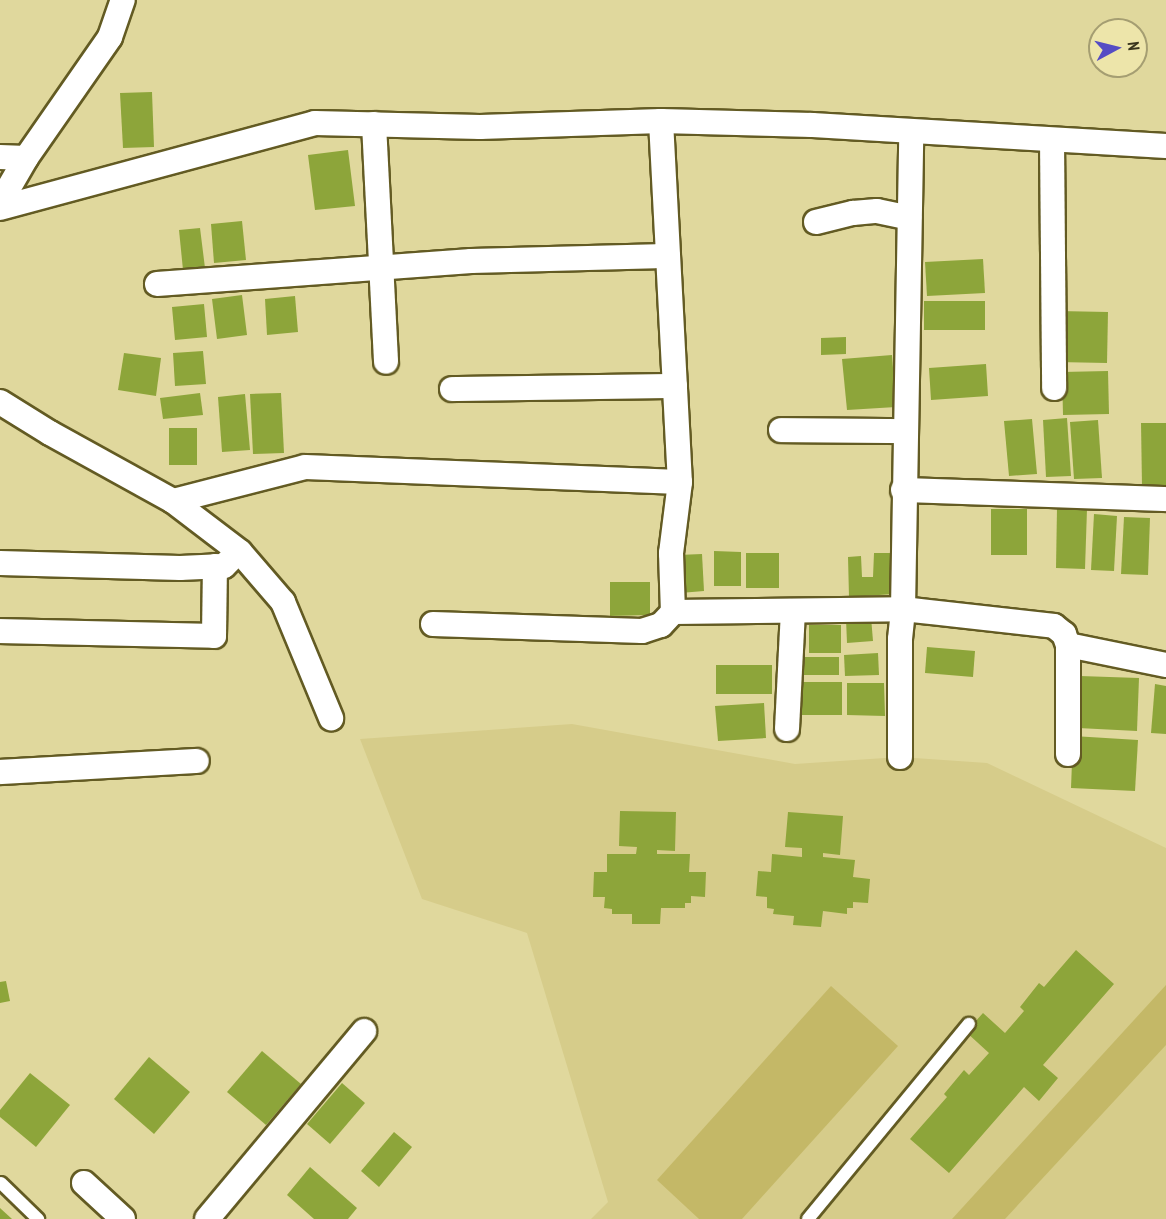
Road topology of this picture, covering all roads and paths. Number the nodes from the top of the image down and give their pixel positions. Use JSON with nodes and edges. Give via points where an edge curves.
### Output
{"nodes":[{"id":1,"x":123,"y":0,"type":"edge"},
{"id":2,"x":661,"y":121,"type":"junction"},
{"id":3,"x":374,"y":124,"type":"junction"},
{"id":4,"x":911,"y":132,"type":"junction"},
{"id":5,"x":1052,"y":140,"type":"junction"},
{"id":6,"x":1166,"y":146,"type":"edge"},
{"id":7,"x":0,"y":158,"type":"edge"},
{"id":8,"x":26,"y":158,"type":"junction"},
{"id":9,"x":0,"y":205,"type":"edge"},
{"id":10,"x":909,"y":218,"type":"junction"},
{"id":11,"x":816,"y":222,"type":"dead end"},
{"id":12,"x":668,"y":256,"type":"junction"},
{"id":13,"x":381,"y":267,"type":"junction"},
{"id":14,"x":157,"y":284,"type":"dead end"},
{"id":15,"x":386,"y":362,"type":"dead end"},
{"id":16,"x":675,"y":386,"type":"junction"},
{"id":17,"x":1054,"y":388,"type":"dead end"},
{"id":18,"x":452,"y":389,"type":"dead end"},
{"id":19,"x":0,"y":402,"type":"edge"},
{"id":20,"x":781,"y":430,"type":"dead end"},
{"id":21,"x":904,"y":431,"type":"junction"},
{"id":22,"x":681,"y":482,"type":"junction"},
{"id":23,"x":903,"y":490,"type":"junction"},
{"id":24,"x":1166,"y":500,"type":"edge"},
{"id":25,"x":173,"y":501,"type":"junction"},
{"id":26,"x":240,"y":552,"type":"junction"},
{"id":27,"x":0,"y":563,"type":"edge"},
{"id":28,"x":215,"y":567,"type":"junction"},
{"id":29,"x":903,"y":609,"type":"junction"},
{"id":30,"x":793,"y":611,"type":"junction"},
{"id":31,"x":673,"y":612,"type":"junction"},
{"id":32,"x":433,"y":624,"type":"dead end"},
{"id":33,"x":0,"y":632,"type":"edge"},
{"id":34,"x":1068,"y":645,"type":"junction"},
{"id":35,"x":1166,"y":665,"type":"edge"},
{"id":36,"x":331,"y":717,"type":"dead end"},
{"id":37,"x":787,"y":729,"type":"dead end"},
{"id":38,"x":1068,"y":754,"type":"dead end"},
{"id":39,"x":900,"y":757,"type":"dead end"},
{"id":40,"x":197,"y":762,"type":"dead end"},
{"id":41,"x":0,"y":772,"type":"edge"},
{"id":42,"x":969,"y":1024,"type":"dead end"},
{"id":43,"x":364,"y":1031,"type":"dead end"},
{"id":44,"x":1,"y":1183,"type":"edge"},
{"id":45,"x":84,"y":1183,"type":"dead end"},
{"id":46,"x":38,"y":1219,"type":"edge"},
{"id":47,"x":123,"y":1219,"type":"edge"},
{"id":48,"x":207,"y":1219,"type":"edge"},
{"id":49,"x":808,"y":1219,"type":"edge"}],
"edges":[{"from":1,"to":8,"type":"street","via":[[110,37]]},
{"from":2,"to":3,"type":"street","via":[[480,127]]},
{"from":2,"to":4,"type":"street"},
{"from":2,"to":12,"type":"street"},
{"from":3,"to":9,"type":"street","via":[[315,123]]},
{"from":3,"to":13,"type":"street"},
{"from":4,"to":5,"type":"street"},
{"from":4,"to":10,"type":"street"},
{"from":5,"to":6,"type":"street"},
{"from":5,"to":17,"type":"street"},
{"from":7,"to":8,"type":"street"},
{"from":8,"to":9,"type":"street"},
{"from":10,"to":11,"type":"street","via":[[877,211]]},
{"from":10,"to":21,"type":"street"},
{"from":12,"to":13,"type":"street"},
{"from":12,"to":16,"type":"street"},
{"from":13,"to":14,"type":"street"},
{"from":13,"to":15,"type":"street"},
{"from":16,"to":18,"type":"street"},
{"from":16,"to":22,"type":"street"},
{"from":19,"to":25,"type":"street"},
{"from":20,"to":21,"type":"street"},
{"from":21,"to":23,"type":"street"},
{"from":22,"to":25,"type":"street","via":[[305,467]]},
{"from":22,"to":31,"type":"street","via":[[671,553]]},
{"from":23,"to":24,"type":"street"},
{"from":23,"to":29,"type":"street"},
{"from":25,"to":26,"type":"street"},
{"from":26,"to":28,"type":"street","via":[[224,566]]},
{"from":26,"to":36,"type":"street","via":[[283,602]]},
{"from":27,"to":28,"type":"street"},
{"from":28,"to":33,"type":"street","via":[[214,636]]},
{"from":29,"to":30,"type":"street"},
{"from":29,"to":34,"type":"street","via":[[1054,626],[1064,634]]},
{"from":29,"to":39,"type":"street"},
{"from":30,"to":31,"type":"street"},
{"from":30,"to":37,"type":"street"},
{"from":31,"to":32,"type":"street","via":[[661,625],[642,631]]},
{"from":34,"to":35,"type":"street"},
{"from":34,"to":38,"type":"street"},
{"from":40,"to":41,"type":"street"},
{"from":42,"to":49,"type":"lane"},
{"from":43,"to":48,"type":"street"},
{"from":44,"to":46,"type":"lane"},
{"from":45,"to":47,"type":"street"}]}
